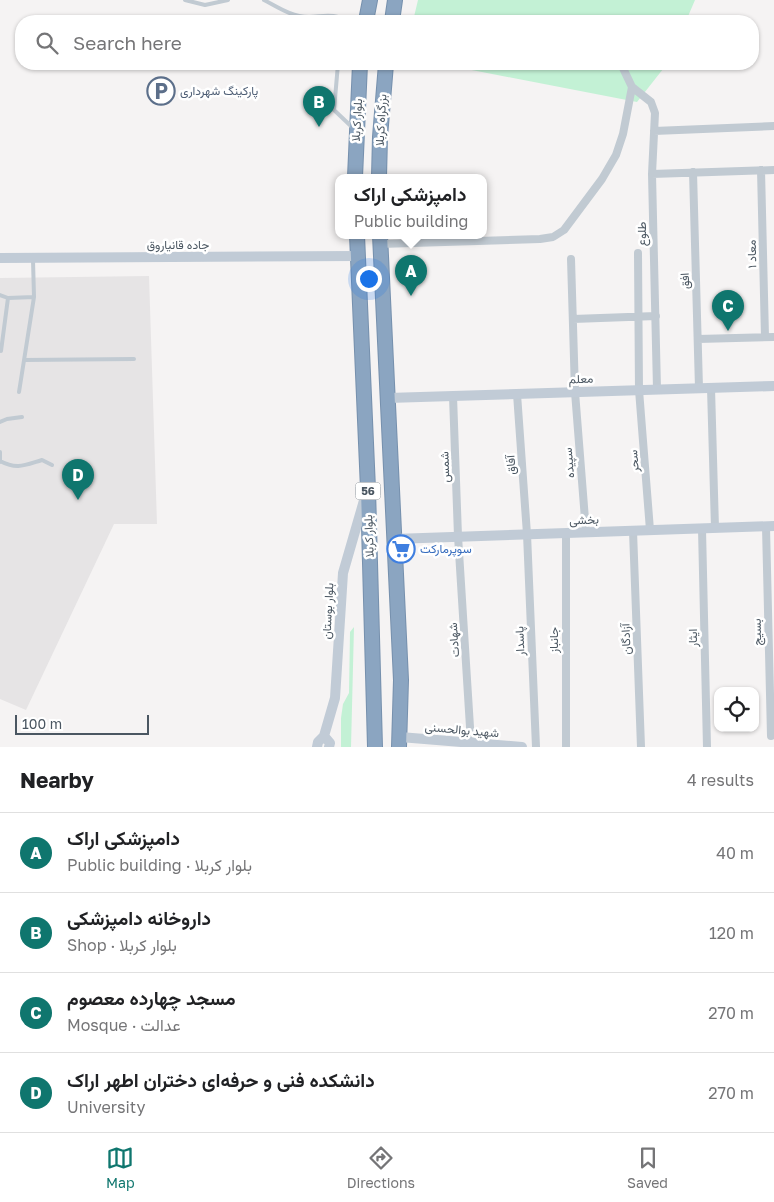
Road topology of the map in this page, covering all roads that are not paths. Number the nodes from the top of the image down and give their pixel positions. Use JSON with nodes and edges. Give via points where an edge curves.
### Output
{"nodes":[{"id":1,"x":185,"y":0,"type":"edge"},
{"id":2,"x":228,"y":0,"type":"edge"},
{"id":3,"x":264,"y":0,"type":"edge"},
{"id":4,"x":370,"y":0,"type":"edge"},
{"id":5,"x":395,"y":0,"type":"edge"},
{"id":6,"x":292,"y":15,"type":"edge"},
{"id":7,"x":367,"y":15,"type":"edge"},
{"id":8,"x":393,"y":15,"type":"edge"},
{"id":9,"x":337,"y":70,"type":"edge"},
{"id":10,"x":360,"y":70,"type":"edge"},
{"id":11,"x":385,"y":70,"type":"edge"},
{"id":12,"x":624,"y":70,"type":"edge"},
{"id":13,"x":632,"y":87,"type":"junction"},
{"id":14,"x":774,"y":126,"type":"edge"},
{"id":15,"x":654,"y":131,"type":"junction"},
{"id":16,"x":356,"y":132,"type":"junction"},
{"id":17,"x":761,"y":170,"type":"junction"},
{"id":18,"x":774,"y":170,"type":"edge"},
{"id":19,"x":692,"y":172,"type":"junction"},
{"id":20,"x":356,"y":174,"type":"edge"},
{"id":21,"x":379,"y":174,"type":"edge"},
{"id":22,"x":652,"y":174,"type":"junction"},
{"id":23,"x":356,"y":239,"type":"edge"},
{"id":24,"x":380,"y":240,"type":"edge"},
{"id":25,"x":638,"y":253,"type":"dead end"},
{"id":26,"x":357,"y":256,"type":"junction"},
{"id":27,"x":0,"y":258,"type":"edge"},
{"id":28,"x":33,"y":258,"type":"junction"},
{"id":29,"x":571,"y":259,"type":"dead end"},
{"id":30,"x":0,"y":295,"type":"edge"},
{"id":31,"x":8,"y":298,"type":"junction"},
{"id":32,"x":34,"y":298,"type":"junction"},
{"id":33,"x":639,"y":316,"type":"junction"},
{"id":34,"x":656,"y":316,"type":"junction"},
{"id":35,"x":573,"y":319,"type":"junction"},
{"id":36,"x":765,"y":337,"type":"junction"},
{"id":37,"x":774,"y":337,"type":"edge"},
{"id":38,"x":698,"y":339,"type":"junction"},
{"id":39,"x":1,"y":350,"type":"edge"},
{"id":40,"x":134,"y":359,"type":"dead end"},
{"id":41,"x":24,"y":360,"type":"junction"},
{"id":42,"x":774,"y":386,"type":"edge"},
{"id":43,"x":699,"y":388,"type":"junction"},
{"id":44,"x":711,"y":388,"type":"junction"},
{"id":45,"x":640,"y":390,"type":"junction"},
{"id":46,"x":657,"y":390,"type":"junction"},
{"id":47,"x":19,"y":392,"type":"dead end"},
{"id":48,"x":575,"y":392,"type":"junction"},
{"id":49,"x":517,"y":394,"type":"junction"},
{"id":50,"x":453,"y":396,"type":"junction"},
{"id":51,"x":388,"y":398,"type":"junction"},
{"id":52,"x":22,"y":417,"type":"dead end"},
{"id":53,"x":0,"y":422,"type":"edge"},
{"id":54,"x":0,"y":452,"type":"edge"},
{"id":55,"x":0,"y":461,"type":"edge"},
{"id":56,"x":52,"y":465,"type":"dead end"},
{"id":57,"x":368,"y":489,"type":"junction"},
{"id":58,"x":770,"y":526,"type":"edge"},
{"id":59,"x":715,"y":528,"type":"junction"},
{"id":60,"x":702,"y":529,"type":"junction"},
{"id":61,"x":650,"y":530,"type":"junction"},
{"id":62,"x":633,"y":531,"type":"junction"},
{"id":63,"x":586,"y":532,"type":"junction"},
{"id":64,"x":566,"y":533,"type":"junction"},
{"id":65,"x":527,"y":534,"type":"junction"},
{"id":66,"x":458,"y":536,"type":"junction"},
{"id":67,"x":394,"y":539,"type":"junction"},
{"id":68,"x":324,"y":736,"type":"junction"},
{"id":69,"x":771,"y":736,"type":"edge"},
{"id":70,"x":400,"y":742,"type":"edge"},
{"id":71,"x":471,"y":743,"type":"junction"},
{"id":72,"x":455,"y":744,"type":"edge"},
{"id":73,"x":499,"y":746,"type":"edge"},
{"id":74,"x":318,"y":747,"type":"edge"},
{"id":75,"x":330,"y":747,"type":"edge"},
{"id":76,"x":375,"y":747,"type":"edge"},
{"id":77,"x":522,"y":747,"type":"edge"},
{"id":78,"x":536,"y":747,"type":"edge"},
{"id":79,"x":566,"y":747,"type":"edge"},
{"id":80,"x":641,"y":747,"type":"edge"},
{"id":81,"x":707,"y":747,"type":"edge"}],
"edges":[{"from":1,"to":2,"type":"lane","via":[[205,5]]},
{"from":3,"to":6,"type":"lane"},
{"from":4,"to":7,"type":"highway"},
{"from":5,"to":8,"type":"highway"},
{"from":9,"to":16,"type":"lane","via":[[334,110]]},
{"from":10,"to":16,"type":"highway","name":"بلوار کربلا"},
{"from":11,"to":21,"type":"highway","name":"بزرگراه کربلا"},
{"from":12,"to":13,"type":"street"},
{"from":13,"to":15,"type":"street","name":"طلوع","via":[[654,107]]},
{"from":13,"to":24,"type":"street","via":[[616,155],[562,232],[540,239]]},
{"from":14,"to":15,"type":"street"},
{"from":15,"to":22,"type":"street","name":"طلوع"},
{"from":16,"to":20,"type":"highway","name":"بلوار کربلا"},
{"from":17,"to":18,"type":"street"},
{"from":17,"to":19,"type":"street"},
{"from":17,"to":36,"type":"street","name":"معاد ۱"},
{"from":19,"to":22,"type":"street"},
{"from":19,"to":38,"type":"street","name":"افق"},
{"from":22,"to":34,"type":"street","name":"طلوع"},
{"from":23,"to":26,"type":"highway","name":"بلوار کربلا","number":"56"},
{"from":24,"to":51,"type":"highway","name":"بلوار کربلا","number":"56"},
{"from":25,"to":33,"type":"street","name":"سحر"},
{"from":26,"to":28,"type":"street","name":"جاده قانیاروق"},
{"from":26,"to":57,"type":"highway","name":"بلوار کربلا","number":"56"},
{"from":27,"to":28,"type":"street","name":"جاده قانیاروق"},
{"from":28,"to":32,"type":"lane"},
{"from":29,"to":35,"type":"street","name":"سپیده"},
{"from":30,"to":31,"type":"lane"},
{"from":31,"to":32,"type":"lane"},
{"from":31,"to":39,"type":"lane"},
{"from":32,"to":41,"type":"lane"},
{"from":33,"to":34,"type":"street"},
{"from":33,"to":35,"type":"street"},
{"from":33,"to":45,"type":"street","name":"سحر"},
{"from":34,"to":46,"type":"street","name":"طلوع"},
{"from":35,"to":48,"type":"street","name":"سپیده"},
{"from":36,"to":37,"type":"street"},
{"from":36,"to":38,"type":"street"},
{"from":38,"to":43,"type":"street","name":"افق"},
{"from":40,"to":41,"type":"lane"},
{"from":41,"to":47,"type":"lane"},
{"from":42,"to":44,"type":"street","name":"معلم"},
{"from":43,"to":44,"type":"street","name":"معلم"},
{"from":43,"to":46,"type":"street","name":"معلم"},
{"from":44,"to":59,"type":"street"},
{"from":45,"to":46,"type":"street","name":"معلم"},
{"from":45,"to":48,"type":"street","name":"معلم"},
{"from":45,"to":61,"type":"street","name":"سحر"},
{"from":48,"to":49,"type":"street","name":"معلم"},
{"from":48,"to":63,"type":"street","name":"سپیده"},
{"from":49,"to":50,"type":"street","name":"معلم"},
{"from":49,"to":65,"type":"street","name":"آفاق"},
{"from":50,"to":51,"type":"street","name":"معلم"},
{"from":50,"to":66,"type":"street","name":"شمس"},
{"from":51,"to":67,"type":"highway","name":"بلوار کربلا","number":"56"},
{"from":52,"to":53,"type":"lane"},
{"from":54,"to":55,"type":"lane"},
{"from":55,"to":56,"type":"lane","via":[[17,467],[42,460]]},
{"from":57,"to":68,"type":"street","name":"بلوار بوستان","via":[[343,573],[335,698]]},
{"from":57,"to":76,"type":"highway","name":"بلوار کربلا","number":"56"},
{"from":58,"to":59,"type":"street","name":"بخشی"},
{"from":58,"to":69,"type":"street","name":"بسیج"},
{"from":59,"to":60,"type":"street","name":"بخشی"},
{"from":60,"to":61,"type":"street","name":"بخشی"},
{"from":60,"to":81,"type":"street","name":"ایثار"},
{"from":61,"to":62,"type":"street","name":"بخشی"},
{"from":62,"to":63,"type":"street","name":"بخشی"},
{"from":62,"to":80,"type":"street","name":"آزادگان"},
{"from":63,"to":64,"type":"street","name":"بخشی"},
{"from":64,"to":65,"type":"street","name":"بخشی"},
{"from":64,"to":79,"type":"street","name":"جانباز"},
{"from":65,"to":66,"type":"street","name":"بخشی"},
{"from":65,"to":78,"type":"street","name":"پاسدار"},
{"from":66,"to":67,"type":"street","name":"بخشی"},
{"from":66,"to":71,"type":"street","name":"شهادت"},
{"from":67,"to":70,"type":"highway","name":"بلوار کربلا","number":"56","via":[[401,680]]},
{"from":68,"to":74,"type":"street","name":"بلوار بوستان"},
{"from":68,"to":75,"type":"street"},
{"from":70,"to":72,"type":"street","name":"شهید بوالحسنی"},
{"from":71,"to":72,"type":"street","name":"شهید بوالحسنی"},
{"from":71,"to":73,"type":"street","name":"شهید بوالحسنی"},
{"from":73,"to":77,"type":"street","name":"شهید بوالحسنی"}]}
